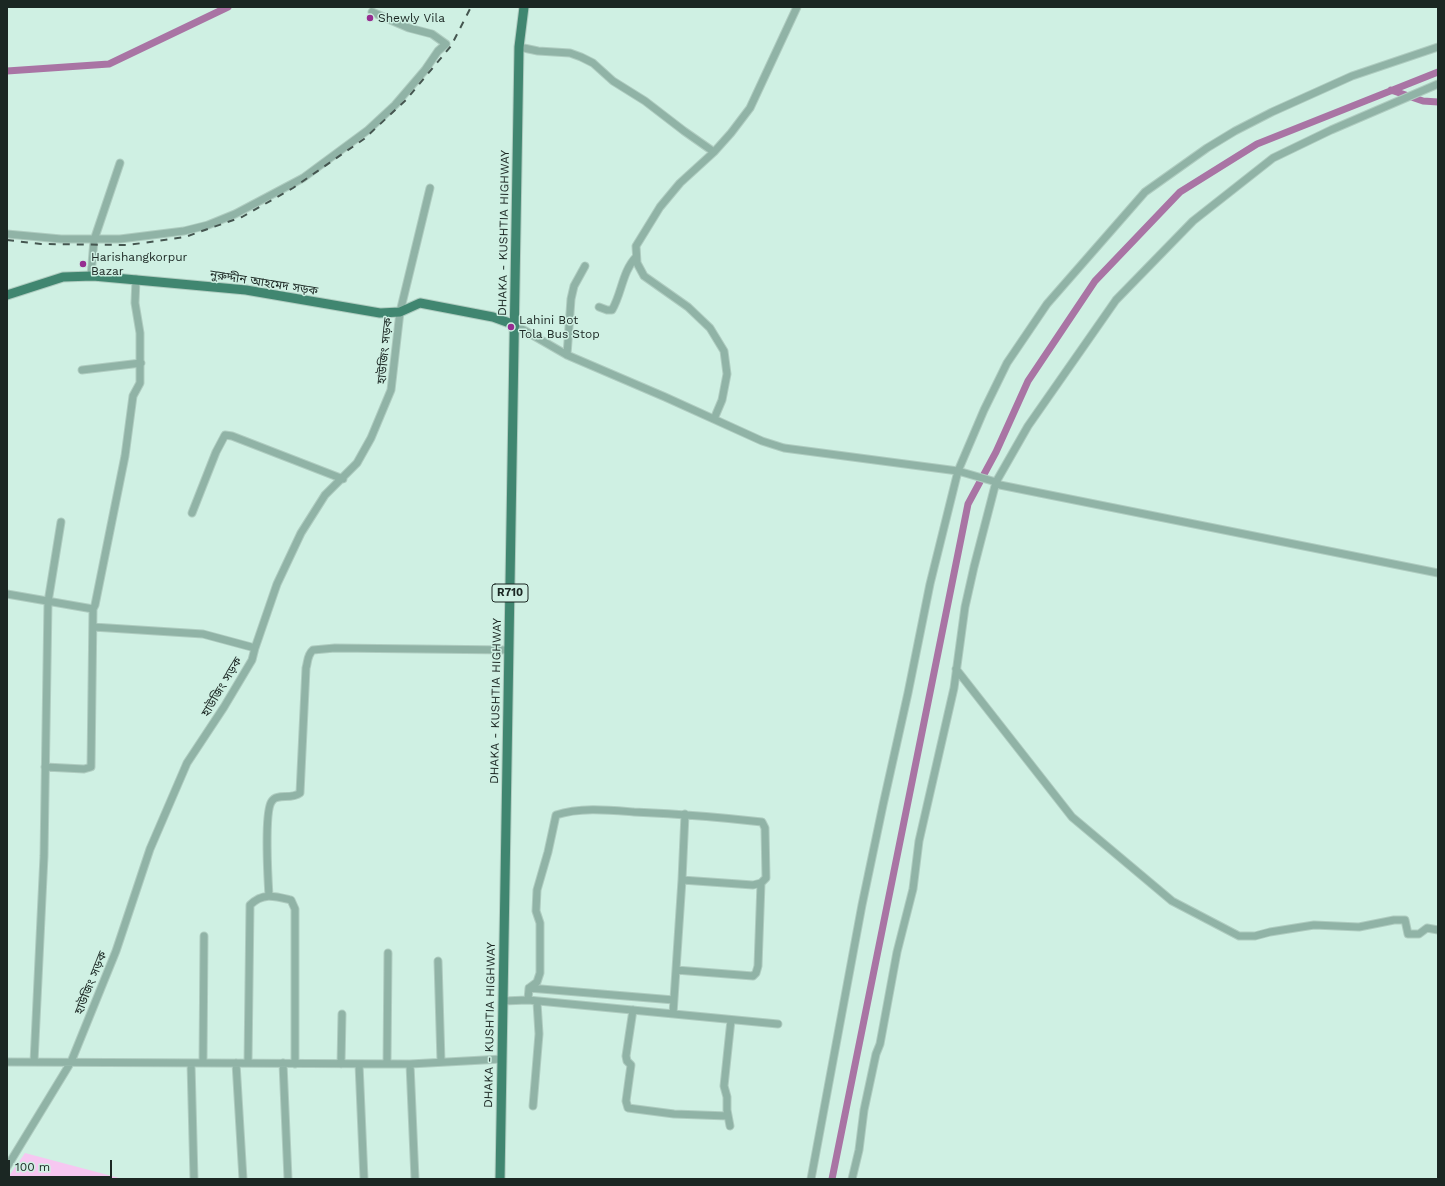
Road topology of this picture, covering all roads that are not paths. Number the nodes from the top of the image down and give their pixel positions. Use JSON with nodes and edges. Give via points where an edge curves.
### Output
{"nodes":[{"id":1,"x":524,"y":7,"type":"edge"},
{"id":2,"x":797,"y":7,"type":"edge"},
{"id":3,"x":372,"y":12,"type":"dead end"},
{"id":4,"x":519,"y":47,"type":"junction"},
{"id":5,"x":1438,"y":47,"type":"edge"},
{"id":6,"x":1438,"y":84,"type":"edge"},
{"id":7,"x":714,"y":152,"type":"junction"},
{"id":8,"x":120,"y":163,"type":"dead end"},
{"id":9,"x":430,"y":188,"type":"dead end"},
{"id":10,"x":7,"y":234,"type":"edge"},
{"id":11,"x":94,"y":240,"type":"junction"},
{"id":12,"x":636,"y":257,"type":"junction"},
{"id":13,"x":586,"y":266,"type":"dead end"},
{"id":14,"x":91,"y":276,"type":"junction"},
{"id":15,"x":136,"y":279,"type":"junction"},
{"id":16,"x":7,"y":295,"type":"edge"},
{"id":17,"x":599,"y":307,"type":"dead end"},
{"id":18,"x":400,"y":312,"type":"junction"},
{"id":19,"x":515,"y":325,"type":"junction"},
{"id":20,"x":567,"y":355,"type":"junction"},
{"id":21,"x":141,"y":363,"type":"junction"},
{"id":22,"x":82,"y":370,"type":"dead end"},
{"id":23,"x":714,"y":419,"type":"junction"},
{"id":24,"x":958,"y":471,"type":"junction"},
{"id":25,"x":343,"y":479,"type":"junction"},
{"id":26,"x":996,"y":482,"type":"junction"},
{"id":27,"x":192,"y":513,"type":"dead end"},
{"id":28,"x":61,"y":522,"type":"dead end"},
{"id":29,"x":1438,"y":573,"type":"edge"},
{"id":30,"x":7,"y":594,"type":"edge"},
{"id":31,"x":48,"y":602,"type":"junction"},
{"id":32,"x":92,"y":609,"type":"junction"},
{"id":33,"x":93,"y":627,"type":"junction"},
{"id":34,"x":255,"y":648,"type":"junction"},
{"id":35,"x":509,"y":650,"type":"junction"},
{"id":36,"x":956,"y":669,"type":"junction"},
{"id":37,"x":45,"y":767,"type":"junction"},
{"id":38,"x":685,"y":814,"type":"junction"},
{"id":39,"x":682,"y":880,"type":"junction"},
{"id":40,"x":761,"y":883,"type":"junction"},
{"id":41,"x":269,"y":896,"type":"junction"},
{"id":42,"x":1438,"y":930,"type":"edge"},
{"id":43,"x":204,"y":936,"type":"dead end"},
{"id":44,"x":388,"y":953,"type":"dead end"},
{"id":45,"x":438,"y":961,"type":"dead end"},
{"id":46,"x":676,"y":970,"type":"junction"},
{"id":47,"x":529,"y":988,"type":"junction"},
{"id":48,"x":503,"y":1000,"type":"junction"},
{"id":49,"x":528,"y":1000,"type":"junction"},
{"id":50,"x":674,"y":1000,"type":"junction"},
{"id":51,"x":537,"y":1002,"type":"junction"},
{"id":52,"x":633,"y":1010,"type":"junction"},
{"id":53,"x":342,"y":1014,"type":"dead end"},
{"id":54,"x":673,"y":1014,"type":"junction"},
{"id":55,"x":731,"y":1020,"type":"junction"},
{"id":56,"x":778,"y":1024,"type":"dead end"},
{"id":57,"x":502,"y":1059,"type":"junction"},
{"id":58,"x":7,"y":1062,"type":"edge"},
{"id":59,"x":34,"y":1062,"type":"junction"},
{"id":60,"x":71,"y":1062,"type":"junction"},
{"id":61,"x":441,"y":1062,"type":"junction"},
{"id":62,"x":191,"y":1063,"type":"junction"},
{"id":63,"x":203,"y":1063,"type":"junction"},
{"id":64,"x":236,"y":1063,"type":"junction"},
{"id":65,"x":248,"y":1063,"type":"junction"},
{"id":66,"x":283,"y":1063,"type":"junction"},
{"id":67,"x":295,"y":1064,"type":"junction"},
{"id":68,"x":342,"y":1064,"type":"junction"},
{"id":69,"x":359,"y":1064,"type":"junction"},
{"id":70,"x":387,"y":1064,"type":"junction"},
{"id":71,"x":410,"y":1064,"type":"junction"},
{"id":72,"x":533,"y":1106,"type":"dead end"},
{"id":73,"x":728,"y":1116,"type":"junction"},
{"id":74,"x":730,"y":1126,"type":"dead end"},
{"id":75,"x":7,"y":1167,"type":"edge"},
{"id":76,"x":194,"y":1179,"type":"edge"},
{"id":77,"x":243,"y":1179,"type":"edge"},
{"id":78,"x":288,"y":1179,"type":"edge"},
{"id":79,"x":364,"y":1179,"type":"edge"},
{"id":80,"x":415,"y":1179,"type":"edge"},
{"id":81,"x":500,"y":1179,"type":"edge"},
{"id":82,"x":811,"y":1179,"type":"edge"},
{"id":83,"x":852,"y":1179,"type":"edge"}],
"edges":[{"from":1,"to":4,"type":"main road","name":"DHAKA - KUSHTIA HIGHWAY","number":"R710"},
{"from":2,"to":7,"type":"street","via":[[750,108]]},
{"from":3,"to":11,"type":"street","via":[[409,28],[432,34],[446,44],[395,105],[368,130],[294,183],[248,209],[208,225],[184,231]]},
{"from":4,"to":7,"type":"street","via":[[570,53],[581,57]]},
{"from":4,"to":19,"type":"main road","name":"DHAKA - KUSHTIA HIGHWAY","number":"R710"},
{"from":5,"to":24,"type":"street","via":[[1352,76],[1272,112],[1206,148],[1145,192],[1042,310],[1007,363]]},
{"from":6,"to":26,"type":"street","via":[[1273,158],[1193,221],[1116,300],[1028,426]]},
{"from":7,"to":12,"type":"street","via":[[680,183],[660,207],[636,246]]},
{"from":8,"to":11,"type":"street"},
{"from":9,"to":18,"type":"street","name":"হাউজিং সড়ক"},
{"from":10,"to":11,"type":"street"},
{"from":11,"to":14,"type":"street"},
{"from":12,"to":17,"type":"street","via":[[622,282],[617,302],[612,310]]},
{"from":12,"to":23,"type":"street","via":[[644,276],[688,307],[710,328],[724,351],[727,374],[722,400]]},
{"from":13,"to":20,"type":"street","via":[[574,286],[571,299]]},
{"from":14,"to":15,"type":"main road","name":"নুরুদ্দীন আহমেদ সড়ক"},
{"from":14,"to":16,"type":"main road","name":"নুরুদ্দীন আহমেদ সড়ক","via":[[62,276]]},
{"from":15,"to":18,"type":"main road","name":"নুরুদ্দীন আহমেদ সড়ক","via":[[246,290],[380,313]]},
{"from":15,"to":21,"type":"street"},
{"from":18,"to":19,"type":"main road","name":"নুরুদ্দীন আহমেদ সড়ক","via":[[420,303],[493,317]]},
{"from":18,"to":25,"type":"street","name":"হাউজিং সড়ক","via":[[391,390],[371,438],[357,463]]},
{"from":19,"to":20,"type":"street"},
{"from":19,"to":35,"type":"main road","name":"DHAKA - KUSHTIA HIGHWAY","number":"R710"},
{"from":20,"to":23,"type":"street"},
{"from":21,"to":22,"type":"street"},
{"from":21,"to":32,"type":"street","via":[[140,383],[133,396],[125,456]]},
{"from":23,"to":24,"type":"street","via":[[784,448]]},
{"from":24,"to":26,"type":"street"},
{"from":24,"to":82,"type":"street","via":[[930,584],[862,905]]},
{"from":25,"to":27,"type":"street","via":[[225,434]]},
{"from":25,"to":34,"type":"street","name":"হাউজিং সড়ক","via":[[325,495],[301,533],[277,584]]},
{"from":26,"to":29,"type":"street","via":[[1000,485]]},
{"from":26,"to":36,"type":"street","via":[[965,607]]},
{"from":28,"to":31,"type":"street"},
{"from":30,"to":31,"type":"street"},
{"from":31,"to":32,"type":"street"},
{"from":31,"to":37,"type":"street"},
{"from":32,"to":33,"type":"street"},
{"from":33,"to":34,"type":"street","via":[[203,634]]},
{"from":33,"to":37,"type":"street","via":[[91,767]]},
{"from":34,"to":60,"type":"street","name":"হাউজিং সড়ক","via":[[252,660],[224,707],[186,763],[150,849],[116,951]]},
{"from":35,"to":41,"type":"street","via":[[335,648],[310,652],[306,668],[300,793],[293,797],[276,797],[268,807]]},
{"from":35,"to":48,"type":"main road","name":"DHAKA - KUSHTIA HIGHWAY","number":"R710"},
{"from":36,"to":42,"type":"street","via":[[1072,818],[1172,901],[1192,912],[1239,936],[1255,936],[1314,925],[1359,928],[1394,920],[1405,920],[1408,934],[1419,934],[1427,928]]},
{"from":36,"to":83,"type":"street","via":[[954,688],[919,841],[913,889],[864,1110]]},
{"from":37,"to":59,"type":"street","via":[[44,856]]},
{"from":38,"to":39,"type":"street"},
{"from":38,"to":40,"type":"street","via":[[762,822],[765,828],[766,878]]},
{"from":38,"to":47,"type":"street","via":[[612,811],[567,812],[556,815],[537,890],[540,973],[537,982]]},
{"from":39,"to":40,"type":"street","via":[[753,885]]},
{"from":39,"to":46,"type":"street"},
{"from":40,"to":46,"type":"street","via":[[756,973],[753,976]]},
{"from":41,"to":65,"type":"street","via":[[257,899],[250,906]]},
{"from":41,"to":67,"type":"street","via":[[291,900],[295,909]]},
{"from":43,"to":63,"type":"street"},
{"from":44,"to":70,"type":"street"},
{"from":45,"to":61,"type":"street"},
{"from":46,"to":50,"type":"street"},
{"from":47,"to":49,"type":"street"},
{"from":47,"to":50,"type":"street"},
{"from":48,"to":49,"type":"street"},
{"from":48,"to":57,"type":"main road","name":"DHAKA - KUSHTIA HIGHWAY","number":"R710"},
{"from":49,"to":51,"type":"street"},
{"from":50,"to":54,"type":"street"},
{"from":51,"to":52,"type":"street"},
{"from":51,"to":72,"type":"street","via":[[539,1034]]},
{"from":52,"to":54,"type":"street"},
{"from":52,"to":73,"type":"street","via":[[626,1056],[632,1065],[626,1101],[628,1108],[674,1114]]},
{"from":53,"to":68,"type":"street"},
{"from":54,"to":55,"type":"street"},
{"from":55,"to":56,"type":"street"},
{"from":55,"to":73,"type":"street","via":[[724,1086]]},
{"from":57,"to":61,"type":"street"},
{"from":57,"to":81,"type":"main road","name":"DHAKA - KUSHTIA HIGHWAY","number":"R710"},
{"from":58,"to":59,"type":"street"},
{"from":59,"to":60,"type":"street"},
{"from":60,"to":62,"type":"street"},
{"from":60,"to":75,"type":"street","name":"হাউজিং সড়ক"},
{"from":61,"to":71,"type":"street"},
{"from":62,"to":63,"type":"street"},
{"from":62,"to":76,"type":"street"},
{"from":63,"to":64,"type":"street"},
{"from":64,"to":65,"type":"street"},
{"from":64,"to":77,"type":"street"},
{"from":65,"to":66,"type":"street"},
{"from":66,"to":67,"type":"street"},
{"from":66,"to":78,"type":"street"},
{"from":67,"to":68,"type":"street"},
{"from":68,"to":69,"type":"street"},
{"from":69,"to":70,"type":"street"},
{"from":69,"to":79,"type":"street"},
{"from":70,"to":71,"type":"street"},
{"from":71,"to":80,"type":"street"},
{"from":73,"to":74,"type":"street"}]}
